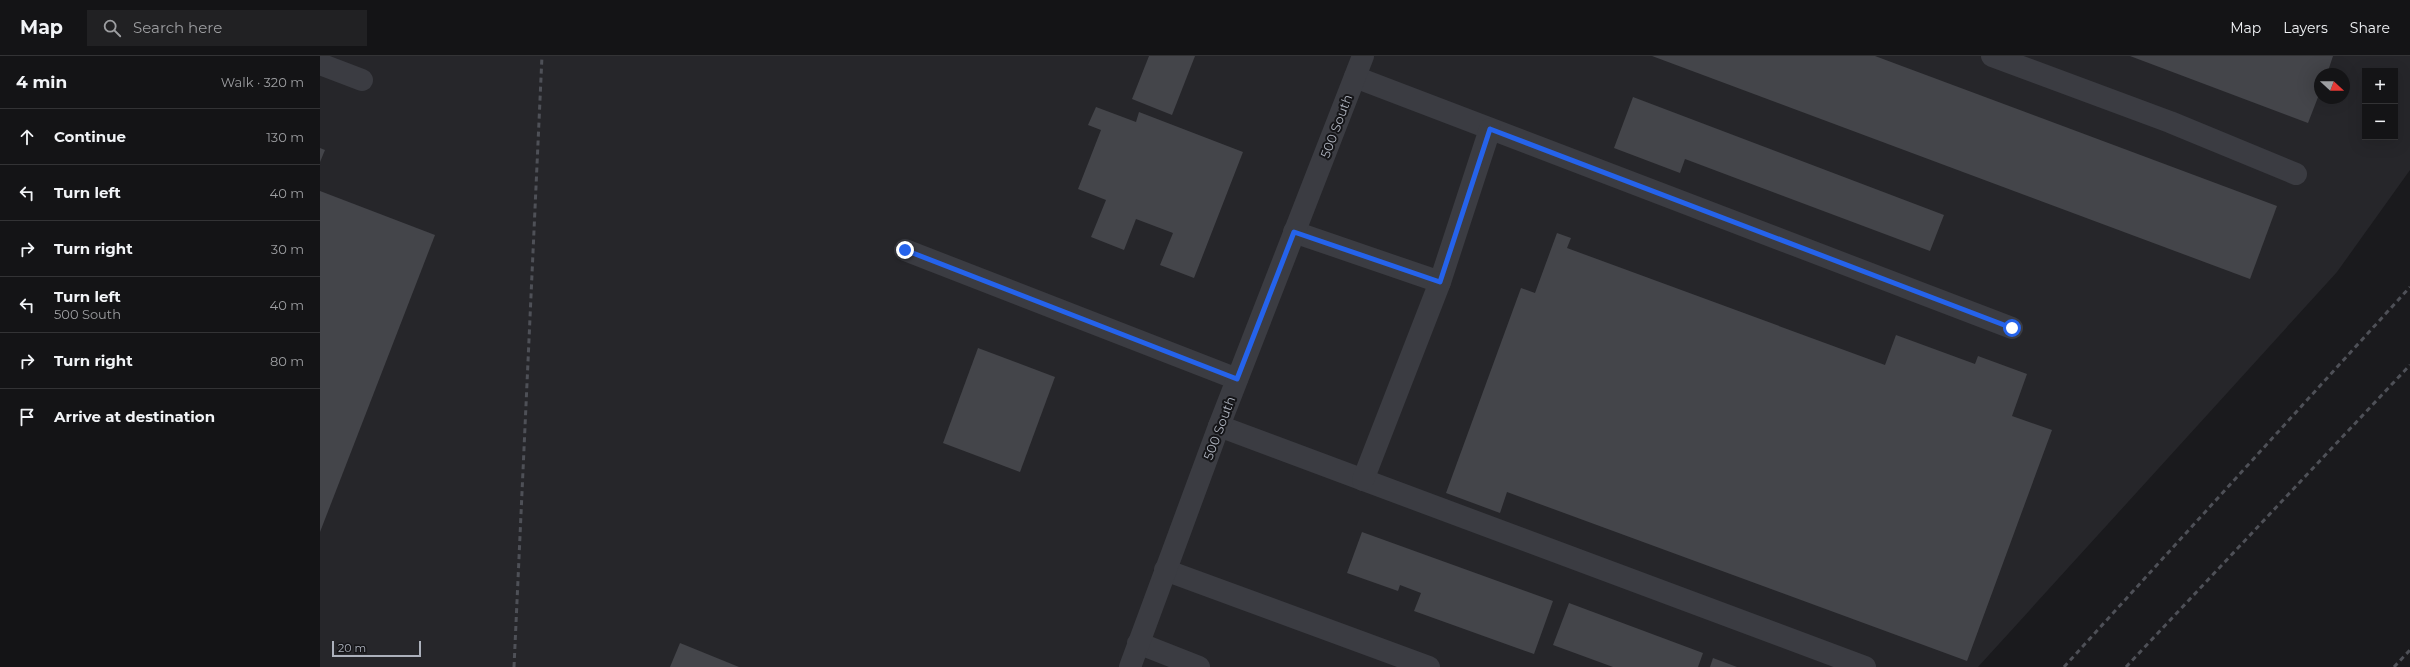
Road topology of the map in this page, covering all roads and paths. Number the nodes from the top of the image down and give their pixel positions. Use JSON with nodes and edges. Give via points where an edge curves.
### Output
{"nodes":[{"id":1,"x":1363,"y":56,"type":"edge"},
{"id":2,"x":1992,"y":56,"type":"edge"},
{"id":3,"x":320,"y":64,"type":"edge"},
{"id":4,"x":1355,"y":77,"type":"junction"},
{"id":5,"x":362,"y":80,"type":"dead end"},
{"id":6,"x":1490,"y":129,"type":"junction"},
{"id":7,"x":2296,"y":174,"type":"dead end"},
{"id":8,"x":1294,"y":232,"type":"junction"},
{"id":9,"x":905,"y":250,"type":"dead end"},
{"id":10,"x":1440,"y":282,"type":"junction"},
{"id":11,"x":2012,"y":328,"type":"dead end"},
{"id":12,"x":1237,"y":379,"type":"junction"},
{"id":13,"x":1219,"y":426,"type":"junction"},
{"id":14,"x":1363,"y":480,"type":"junction"},
{"id":15,"x":1165,"y":570,"type":"junction"},
{"id":16,"x":1138,"y":643,"type":"junction"},
{"id":17,"x":1130,"y":667,"type":"edge"},
{"id":18,"x":1199,"y":667,"type":"edge"},
{"id":19,"x":1429,"y":667,"type":"edge"},
{"id":20,"x":1865,"y":667,"type":"edge"}],
"edges":[{"from":1,"to":4,"type":"street","name":"500 South"},
{"from":2,"to":7,"type":"street","via":[[2170,122]]},
{"from":3,"to":5,"type":"street"},
{"from":4,"to":6,"type":"street"},
{"from":4,"to":8,"type":"street","name":"500 South"},
{"from":6,"to":10,"type":"street"},
{"from":6,"to":11,"type":"street"},
{"from":8,"to":10,"type":"street"},
{"from":8,"to":12,"type":"street","name":"500 South"},
{"from":9,"to":12,"type":"street"},
{"from":10,"to":14,"type":"street"},
{"from":12,"to":13,"type":"street","name":"500 South"},
{"from":13,"to":14,"type":"street"},
{"from":13,"to":15,"type":"street","name":"500 South"},
{"from":14,"to":20,"type":"street"},
{"from":15,"to":16,"type":"street","name":"500 South"},
{"from":15,"to":19,"type":"street"},
{"from":16,"to":17,"type":"street","name":"500 South"},
{"from":16,"to":18,"type":"street"}]}
